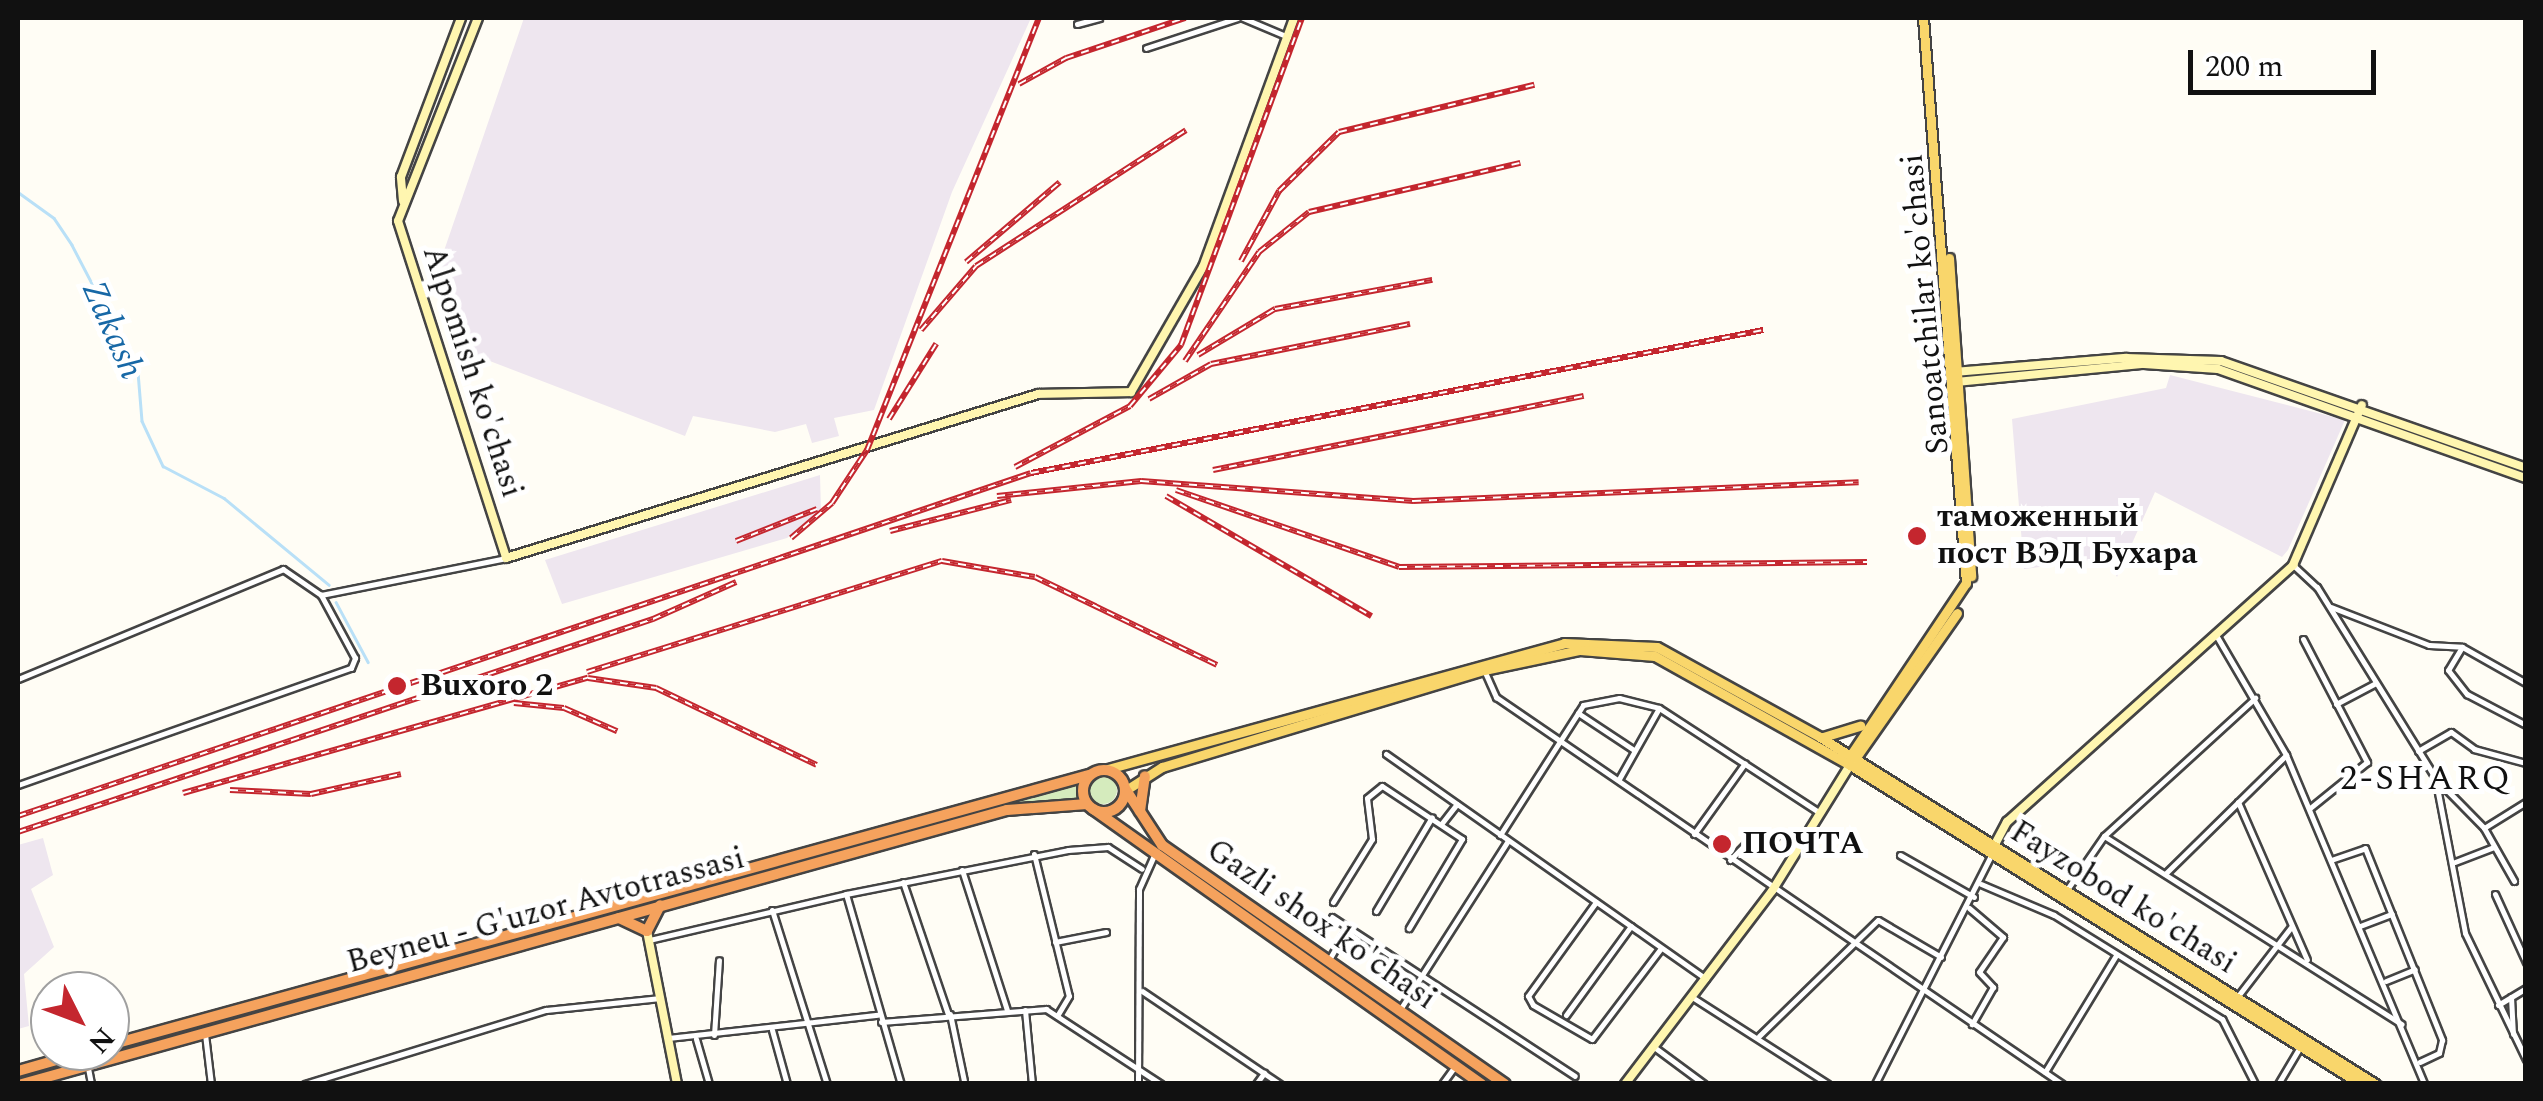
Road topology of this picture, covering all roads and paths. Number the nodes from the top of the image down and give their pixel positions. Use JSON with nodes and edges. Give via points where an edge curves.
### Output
{"nodes":[{"id":1,"x":461,"y":18,"type":"edge"},
{"id":2,"x":478,"y":18,"type":"edge"},
{"id":3,"x":1098,"y":18,"type":"edge"},
{"id":4,"x":1240,"y":18,"type":"edge"},
{"id":5,"x":1294,"y":18,"type":"edge"},
{"id":6,"x":1926,"y":18,"type":"edge"},
{"id":7,"x":1077,"y":24,"type":"dead end"},
{"id":8,"x":1288,"y":37,"type":"junction"},
{"id":9,"x":1146,"y":48,"type":"dead end"},
{"id":10,"x":402,"y":201,"type":"junction"},
{"id":11,"x":1955,"y":377,"type":"junction"},
{"id":12,"x":2360,"y":410,"type":"junction"},
{"id":13,"x":2526,"y":468,"type":"edge"},
{"id":14,"x":2526,"y":478,"type":"edge"},
{"id":15,"x":506,"y":558,"type":"junction"},
{"id":16,"x":2293,"y":564,"type":"junction"},
{"id":17,"x":321,"y":595,"type":"junction"},
{"id":18,"x":2328,"y":606,"type":"junction"},
{"id":19,"x":2216,"y":634,"type":"junction"},
{"id":20,"x":2303,"y":639,"type":"dead end"},
{"id":21,"x":2462,"y":646,"type":"junction"},
{"id":22,"x":1484,"y":670,"type":"junction"},
{"id":23,"x":18,"y":679,"type":"edge"},
{"id":24,"x":2376,"y":683,"type":"junction"},
{"id":25,"x":2526,"y":684,"type":"edge"},
{"id":26,"x":2255,"y":698,"type":"junction"},
{"id":27,"x":1370,"y":701,"type":"junction"},
{"id":28,"x":2336,"y":704,"type":"junction"},
{"id":29,"x":1660,"y":708,"type":"junction"},
{"id":30,"x":1578,"y":713,"type":"junction"},
{"id":31,"x":2526,"y":725,"type":"edge"},
{"id":32,"x":1864,"y":729,"type":"junction"},
{"id":33,"x":1820,"y":737,"type":"junction"},
{"id":34,"x":1854,"y":738,"type":"junction"},
{"id":35,"x":1560,"y":742,"type":"junction"},
{"id":36,"x":1834,"y":746,"type":"junction"},
{"id":37,"x":1814,"y":748,"type":"junction"},
{"id":38,"x":1635,"y":751,"type":"junction"},
{"id":39,"x":2418,"y":751,"type":"junction"},
{"id":40,"x":1386,"y":754,"type":"dead end"},
{"id":41,"x":2286,"y":755,"type":"junction"},
{"id":42,"x":1851,"y":759,"type":"junction"},
{"id":43,"x":1745,"y":763,"type":"junction"},
{"id":44,"x":2526,"y":763,"type":"edge"},
{"id":45,"x":1104,"y":770,"type":"junction"},
{"id":46,"x":1090,"y":775,"type":"junction"},
{"id":47,"x":18,"y":776,"type":"edge"},
{"id":48,"x":1145,"y":776,"type":"junction"},
{"id":49,"x":2434,"y":778,"type":"junction"},
{"id":50,"x":1618,"y":779,"type":"junction"},
{"id":51,"x":20,"y":784,"type":"edge"},
{"id":52,"x":1126,"y":790,"type":"junction"},
{"id":53,"x":2238,"y":802,"type":"junction"},
{"id":54,"x":2526,"y":802,"type":"edge"},
{"id":55,"x":1457,"y":804,"type":"junction"},
{"id":56,"x":1090,"y":806,"type":"junction"},
{"id":57,"x":2309,"y":808,"type":"junction"},
{"id":58,"x":1820,"y":813,"type":"junction"},
{"id":59,"x":1432,"y":817,"type":"junction"},
{"id":60,"x":974,"y":819,"type":"junction"},
{"id":61,"x":1143,"y":821,"type":"junction"},
{"id":62,"x":1442,"y":823,"type":"junction"},
{"id":63,"x":2484,"y":828,"type":"junction"},
{"id":64,"x":964,"y":832,"type":"dead end"},
{"id":65,"x":1694,"y":834,"type":"junction"},
{"id":66,"x":1500,"y":835,"type":"junction"},
{"id":67,"x":2104,"y":836,"type":"junction"},
{"id":68,"x":1776,"y":837,"type":"dead end"},
{"id":69,"x":1508,"y":841,"type":"junction"},
{"id":70,"x":2494,"y":846,"type":"junction"},
{"id":71,"x":1992,"y":851,"type":"junction"},
{"id":72,"x":1034,"y":854,"type":"junction"},
{"id":73,"x":1900,"y":855,"type":"dead end"},
{"id":74,"x":1154,"y":856,"type":"junction"},
{"id":75,"x":1730,"y":860,"type":"junction"},
{"id":76,"x":2332,"y":860,"type":"junction"},
{"id":77,"x":2454,"y":863,"type":"junction"},
{"id":78,"x":1142,"y":869,"type":"junction"},
{"id":79,"x":962,"y":870,"type":"junction"},
{"id":80,"x":2166,"y":874,"type":"junction"},
{"id":81,"x":903,"y":882,"type":"junction"},
{"id":82,"x":2514,"y":882,"type":"dead end"},
{"id":83,"x":1981,"y":884,"type":"junction"},
{"id":84,"x":1772,"y":891,"type":"junction"},
{"id":85,"x":2064,"y":893,"type":"junction"},
{"id":86,"x":846,"y":894,"type":"junction"},
{"id":87,"x":2495,"y":894,"type":"dead end"},
{"id":88,"x":1974,"y":897,"type":"junction"},
{"id":89,"x":1332,"y":902,"type":"dead end"},
{"id":90,"x":1596,"y":902,"type":"junction"},
{"id":91,"x":660,"y":905,"type":"junction"},
{"id":92,"x":1969,"y":908,"type":"junction"},
{"id":93,"x":772,"y":910,"type":"junction"},
{"id":94,"x":1376,"y":911,"type":"dead end"},
{"id":95,"x":2392,"y":914,"type":"junction"},
{"id":96,"x":1332,"y":917,"type":"dead end"},
{"id":97,"x":612,"y":918,"type":"junction"},
{"id":98,"x":1631,"y":926,"type":"junction"},
{"id":99,"x":2292,"y":926,"type":"junction"},
{"id":100,"x":2360,"y":926,"type":"junction"},
{"id":101,"x":1348,"y":928,"type":"junction"},
{"id":102,"x":1409,"y":928,"type":"dead end"},
{"id":103,"x":1106,"y":932,"type":"dead end"},
{"id":104,"x":648,"y":936,"type":"junction"},
{"id":105,"x":1055,"y":942,"type":"junction"},
{"id":106,"x":2275,"y":942,"type":"junction"},
{"id":107,"x":1661,"y":947,"type":"junction"},
{"id":108,"x":1856,"y":949,"type":"junction"},
{"id":109,"x":444,"y":950,"type":"junction"},
{"id":110,"x":2116,"y":955,"type":"junction"},
{"id":111,"x":1940,"y":957,"type":"junction"},
{"id":112,"x":719,"y":960,"type":"dead end"},
{"id":113,"x":1328,"y":961,"type":"junction"},
{"id":114,"x":2526,"y":962,"type":"edge"},
{"id":115,"x":448,"y":963,"type":"junction"},
{"id":116,"x":2308,"y":963,"type":"junction"},
{"id":117,"x":2415,"y":969,"type":"junction"},
{"id":118,"x":1421,"y":974,"type":"junction"},
{"id":119,"x":1706,"y":979,"type":"junction"},
{"id":120,"x":2384,"y":981,"type":"junction"},
{"id":121,"x":2526,"y":988,"type":"edge"},
{"id":122,"x":1142,"y":991,"type":"junction"},
{"id":123,"x":1919,"y":992,"type":"junction"},
{"id":124,"x":1692,"y":997,"type":"junction"},
{"id":125,"x":2510,"y":997,"type":"junction"},
{"id":126,"x":662,"y":998,"type":"junction"},
{"id":127,"x":2394,"y":1002,"type":"junction"},
{"id":128,"x":2234,"y":1003,"type":"junction"},
{"id":129,"x":2498,"y":1005,"type":"junction"},
{"id":130,"x":2378,"y":1009,"type":"junction"},
{"id":131,"x":1007,"y":1010,"type":"junction"},
{"id":132,"x":1024,"y":1010,"type":"junction"},
{"id":133,"x":1400,"y":1011,"type":"junction"},
{"id":134,"x":949,"y":1014,"type":"junction"},
{"id":135,"x":1566,"y":1015,"type":"dead end"},
{"id":136,"x":1057,"y":1016,"type":"junction"},
{"id":137,"x":880,"y":1018,"type":"junction"},
{"id":138,"x":2222,"y":1019,"type":"junction"},
{"id":139,"x":1972,"y":1024,"type":"junction"},
{"id":140,"x":2404,"y":1026,"type":"junction"},
{"id":141,"x":810,"y":1029,"type":"junction"},
{"id":142,"x":772,"y":1030,"type":"junction"},
{"id":143,"x":204,"y":1032,"type":"junction"},
{"id":144,"x":714,"y":1035,"type":"junction"},
{"id":145,"x":1759,"y":1036,"type":"junction"},
{"id":146,"x":2514,"y":1036,"type":"junction"},
{"id":147,"x":668,"y":1038,"type":"junction"},
{"id":148,"x":130,"y":1039,"type":"edge"},
{"id":149,"x":696,"y":1040,"type":"junction"},
{"id":150,"x":2302,"y":1043,"type":"junction"},
{"id":151,"x":1654,"y":1047,"type":"junction"},
{"id":152,"x":130,"y":1053,"type":"edge"},
{"id":153,"x":2526,"y":1060,"type":"edge"},
{"id":154,"x":2420,"y":1062,"type":"junction"},
{"id":155,"x":1455,"y":1066,"type":"junction"},
{"id":156,"x":1140,"y":1069,"type":"junction"},
{"id":157,"x":66,"y":1071,"type":"edge"},
{"id":158,"x":1264,"y":1072,"type":"junction"},
{"id":159,"x":2045,"y":1072,"type":"junction"},
{"id":160,"x":1575,"y":1076,"type":"dead end"},
{"id":161,"x":964,"y":1082,"type":"edge"},
{"id":162,"x":22,"y":1084,"type":"edge"},
{"id":163,"x":211,"y":1084,"type":"edge"},
{"id":164,"x":305,"y":1084,"type":"edge"},
{"id":165,"x":677,"y":1084,"type":"edge"},
{"id":166,"x":710,"y":1084,"type":"edge"},
{"id":167,"x":787,"y":1084,"type":"edge"},
{"id":168,"x":828,"y":1084,"type":"edge"},
{"id":169,"x":900,"y":1084,"type":"edge"},
{"id":170,"x":1032,"y":1084,"type":"edge"},
{"id":171,"x":1138,"y":1084,"type":"edge"},
{"id":172,"x":1161,"y":1084,"type":"edge"},
{"id":173,"x":1256,"y":1084,"type":"edge"},
{"id":174,"x":1280,"y":1084,"type":"edge"},
{"id":175,"x":1442,"y":1084,"type":"edge"},
{"id":176,"x":1482,"y":1084,"type":"edge"},
{"id":177,"x":1505,"y":1084,"type":"edge"},
{"id":178,"x":1625,"y":1084,"type":"edge"},
{"id":179,"x":1704,"y":1084,"type":"edge"},
{"id":180,"x":1828,"y":1084,"type":"edge"},
{"id":181,"x":1875,"y":1084,"type":"edge"},
{"id":182,"x":2062,"y":1084,"type":"edge"},
{"id":183,"x":2255,"y":1084,"type":"edge"},
{"id":184,"x":2278,"y":1084,"type":"edge"},
{"id":185,"x":2361,"y":1084,"type":"edge"},
{"id":186,"x":2375,"y":1084,"type":"edge"},
{"id":187,"x":2424,"y":1084,"type":"edge"}],
"edges":[{"from":1,"to":10,"type":"street","name":"Alpomish ko'chasi","via":[[401,177]]},
{"from":2,"to":10,"type":"street","name":"Alpomish ko'chasi"},
{"from":3,"to":7,"type":"street"},
{"from":4,"to":8,"type":"street"},
{"from":4,"to":9,"type":"street"},
{"from":5,"to":8,"type":"street"},
{"from":6,"to":11,"type":"main road","name":"Sanoatchilar ko'chasi"},
{"from":8,"to":15,"type":"street","via":[[1203,267],[1131,392],[1038,394]]},
{"from":10,"to":15,"type":"street","name":"Alpomish ko'chasi","via":[[401,237]]},
{"from":11,"to":12,"type":"street","via":[[2191,366]]},
{"from":11,"to":32,"type":"main road","name":"Sanoatchilar ko'chasi","via":[[1966,583]]},
{"from":12,"to":13,"type":"street"},
{"from":12,"to":14,"type":"street"},
{"from":12,"to":16,"type":"street"},
{"from":15,"to":17,"type":"street"},
{"from":16,"to":18,"type":"street"},
{"from":16,"to":19,"type":"street"},
{"from":17,"to":23,"type":"street","via":[[282,569]]},
{"from":17,"to":51,"type":"street","via":[[355,658],[351,668]]},
{"from":18,"to":21,"type":"street","via":[[2429,645]]},
{"from":18,"to":24,"type":"street"},
{"from":19,"to":26,"type":"street"},
{"from":19,"to":71,"type":"street","via":[[2006,822]]},
{"from":20,"to":28,"type":"street"},
{"from":21,"to":25,"type":"street"},
{"from":21,"to":31,"type":"street","via":[[2448,673],[2467,694]]},
{"from":22,"to":27,"type":"main road"},
{"from":22,"to":35,"type":"street","via":[[1496,696]]},
{"from":22,"to":37,"type":"main road","via":[[1580,650],[1655,656]]},
{"from":24,"to":28,"type":"street"},
{"from":24,"to":39,"type":"street"},
{"from":26,"to":41,"type":"street"},
{"from":26,"to":67,"type":"street"},
{"from":27,"to":33,"type":"main road","via":[[1484,661],[1611,640],[1657,647]]},
{"from":27,"to":45,"type":"main road"},
{"from":27,"to":48,"type":"main road"},
{"from":28,"to":57,"type":"street","via":[[2366,762]]},
{"from":29,"to":30,"type":"street","via":[[1619,698]]},
{"from":29,"to":38,"type":"street"},
{"from":29,"to":43,"type":"street"},
{"from":30,"to":35,"type":"street"},
{"from":30,"to":38,"type":"street"},
{"from":32,"to":33,"type":"main road"},
{"from":32,"to":34,"type":"main road","name":"Sanoatchilar ko'chasi"},
{"from":32,"to":42,"type":"main road","name":"Sanoatchilar ko'chasi"},
{"from":33,"to":36,"type":"main road"},
{"from":34,"to":36,"type":"main road"},
{"from":34,"to":42,"type":"main road","name":"Sanoatchilar ko'chasi"},
{"from":35,"to":50,"type":"street"},
{"from":35,"to":66,"type":"street"},
{"from":36,"to":37,"type":"main road"},
{"from":36,"to":42,"type":"main road"},
{"from":37,"to":42,"type":"main road"},
{"from":38,"to":50,"type":"street"},
{"from":39,"to":44,"type":"street","via":[[2451,732],[2474,750]]},
{"from":39,"to":49,"type":"street"},
{"from":40,"to":55,"type":"street"},
{"from":41,"to":53,"type":"street"},
{"from":41,"to":57,"type":"street"},
{"from":42,"to":58,"type":"street"},
{"from":42,"to":71,"type":"main road","name":"Fayzobod ko'chasi"},
{"from":43,"to":58,"type":"street"},
{"from":43,"to":65,"type":"street"},
{"from":45,"to":46,"type":"highway","name":"Beyneu - G'uzor Avtotrassasi"},
{"from":45,"to":52,"type":"highway","name":"Gazli shox ko'chasi"},
{"from":46,"to":56,"type":"highway"},
{"from":46,"to":109,"type":"highway","name":"Beyneu - G'uzor Avtotrassasi"},
{"from":47,"to":51,"type":"street"},
{"from":48,"to":52,"type":"main road"},
{"from":48,"to":61,"type":"highway"},
{"from":49,"to":63,"type":"street"},
{"from":49,"to":77,"type":"street"},
{"from":50,"to":65,"type":"street"},
{"from":52,"to":56,"type":"highway","via":[[1115,808]]},
{"from":52,"to":61,"type":"highway","name":"Gazli shox ko'chasi"},
{"from":53,"to":80,"type":"street"},
{"from":53,"to":99,"type":"street"},
{"from":54,"to":63,"type":"street"},
{"from":55,"to":62,"type":"street"},
{"from":55,"to":66,"type":"street"},
{"from":56,"to":60,"type":"highway","name":"Beyneu - G'uzor Avtotrassasi"},
{"from":56,"to":74,"type":"highway","name":"Gazli shox ko'chasi"},
{"from":57,"to":76,"type":"street"},
{"from":58,"to":84,"type":"street"},
{"from":59,"to":62,"type":"street"},
{"from":59,"to":89,"type":"street","via":[[1374,787],[1372,839]]},
{"from":59,"to":94,"type":"street"},
{"from":60,"to":64,"type":"highway"},
{"from":60,"to":91,"type":"highway","name":"Beyneu - G'uzor Avtotrassasi"},
{"from":61,"to":113,"type":"highway","name":"Gazli shox ko'chasi","via":[[1162,845]]},
{"from":62,"to":102,"type":"street","via":[[1460,843]]},
{"from":63,"to":70,"type":"street"},
{"from":65,"to":75,"type":"street"},
{"from":66,"to":69,"type":"street"},
{"from":67,"to":80,"type":"street"},
{"from":67,"to":85,"type":"street"},
{"from":68,"to":75,"type":"street","via":[[1756,833]]},
{"from":69,"to":90,"type":"street"},
{"from":69,"to":118,"type":"street"},
{"from":70,"to":77,"type":"street"},
{"from":70,"to":82,"type":"street"},
{"from":71,"to":83,"type":"street"},
{"from":71,"to":85,"type":"main road","name":"Fayzobod ko'chasi"},
{"from":71,"to":128,"type":"main road"},
{"from":72,"to":78,"type":"street","via":[[1108,847]]},
{"from":72,"to":79,"type":"street"},
{"from":72,"to":105,"type":"street"},
{"from":73,"to":88,"type":"street"},
{"from":74,"to":78,"type":"street"},
{"from":74,"to":155,"type":"highway","name":"Gazli shox ko'chasi"},
{"from":75,"to":84,"type":"street"},
{"from":76,"to":95,"type":"street","via":[[2365,848]]},
{"from":76,"to":100,"type":"street"},
{"from":77,"to":129,"type":"street","via":[[2465,933]]},
{"from":78,"to":122,"type":"street"},
{"from":79,"to":81,"type":"street"},
{"from":79,"to":131,"type":"street"},
{"from":80,"to":106,"type":"street"},
{"from":81,"to":86,"type":"street"},
{"from":81,"to":134,"type":"street"},
{"from":83,"to":88,"type":"street"},
{"from":83,"to":110,"type":"street","via":[[2054,915]]},
{"from":84,"to":108,"type":"street"},
{"from":84,"to":119,"type":"street"},
{"from":85,"to":128,"type":"main road","name":"Fayzobod ko'chasi"},
{"from":86,"to":93,"type":"street"},
{"from":86,"to":137,"type":"street"},
{"from":87,"to":114,"type":"street"},
{"from":88,"to":92,"type":"street"},
{"from":90,"to":98,"type":"street"},
{"from":90,"to":107,"type":"street","via":[[1528,996],[1532,1006],[1592,1039]]},
{"from":91,"to":97,"type":"highway","name":"Beyneu - G'uzor Avtotrassasi"},
{"from":91,"to":104,"type":"highway"},
{"from":92,"to":111,"type":"street"},
{"from":92,"to":139,"type":"street","via":[[2002,937],[1980,972],[1993,988]]},
{"from":93,"to":104,"type":"street"},
{"from":93,"to":141,"type":"street"},
{"from":95,"to":100,"type":"street"},
{"from":95,"to":117,"type":"street"},
{"from":96,"to":101,"type":"street"},
{"from":97,"to":104,"type":"highway"},
{"from":97,"to":115,"type":"highway","name":"Beyneu - G'uzor Avtotrassasi"},
{"from":98,"to":107,"type":"street"},
{"from":98,"to":135,"type":"street"},
{"from":99,"to":106,"type":"street"},
{"from":99,"to":116,"type":"street"},
{"from":100,"to":120,"type":"street"},
{"from":101,"to":113,"type":"street"},
{"from":101,"to":118,"type":"street"},
{"from":103,"to":105,"type":"street"},
{"from":104,"to":126,"type":"street"},
{"from":105,"to":136,"type":"street","via":[[1070,996]]},
{"from":106,"to":116,"type":"street"},
{"from":106,"to":128,"type":"street"},
{"from":107,"to":119,"type":"street"},
{"from":108,"to":111,"type":"street","via":[[1878,920]]},
{"from":108,"to":123,"type":"street"},
{"from":108,"to":145,"type":"street"},
{"from":109,"to":115,"type":"highway"},
{"from":109,"to":148,"type":"highway","name":"Beyneu - G'uzor Avtotrassasi"},
{"from":110,"to":138,"type":"street"},
{"from":110,"to":159,"type":"street"},
{"from":111,"to":123,"type":"street"},
{"from":112,"to":144,"type":"street"},
{"from":113,"to":133,"type":"highway","name":"Gazli shox ko'chasi"},
{"from":115,"to":143,"type":"highway","name":"Beyneu - G'uzor Avtotrassasi"},
{"from":116,"to":130,"type":"street"},
{"from":117,"to":120,"type":"street"},
{"from":117,"to":154,"type":"street","via":[[2442,1045]]},
{"from":118,"to":133,"type":"street"},
{"from":118,"to":160,"type":"street"},
{"from":119,"to":124,"type":"street"},
{"from":120,"to":127,"type":"street"},
{"from":121,"to":125,"type":"street"},
{"from":122,"to":156,"type":"street"},
{"from":122,"to":158,"type":"street"},
{"from":123,"to":139,"type":"street"},
{"from":123,"to":181,"type":"street"},
{"from":124,"to":145,"type":"street"},
{"from":124,"to":151,"type":"street"},
{"from":125,"to":129,"type":"street"},
{"from":125,"to":146,"type":"street"},
{"from":126,"to":147,"type":"street"},
{"from":126,"to":164,"type":"street","via":[[546,1010]]},
{"from":127,"to":130,"type":"street"},
{"from":127,"to":140,"type":"street"},
{"from":128,"to":138,"type":"street"},
{"from":128,"to":150,"type":"main road","name":"Fayzobod ko'chasi"},
{"from":129,"to":146,"type":"street"},
{"from":130,"to":140,"type":"street"},
{"from":131,"to":132,"type":"street"},
{"from":131,"to":134,"type":"street"},
{"from":132,"to":136,"type":"street"},
{"from":132,"to":170,"type":"street"},
{"from":133,"to":177,"type":"highway","name":"Gazli shox ko'chasi"},
{"from":134,"to":137,"type":"street"},
{"from":134,"to":161,"type":"street"},
{"from":136,"to":156,"type":"street"},
{"from":137,"to":141,"type":"street"},
{"from":137,"to":169,"type":"street"},
{"from":138,"to":183,"type":"street"},
{"from":139,"to":159,"type":"street"},
{"from":140,"to":154,"type":"street"},
{"from":141,"to":142,"type":"street"},
{"from":141,"to":168,"type":"street"},
{"from":142,"to":144,"type":"street"},
{"from":142,"to":167,"type":"street"},
{"from":143,"to":152,"type":"highway","name":"Beyneu - G'uzor Avtotrassasi"},
{"from":143,"to":163,"type":"street"},
{"from":144,"to":149,"type":"street"},
{"from":145,"to":180,"type":"street"},
{"from":146,"to":153,"type":"street"},
{"from":147,"to":149,"type":"street"},
{"from":147,"to":165,"type":"street"},
{"from":149,"to":166,"type":"street"},
{"from":150,"to":184,"type":"street"},
{"from":150,"to":185,"type":"main road"},
{"from":150,"to":186,"type":"main road","name":"Fayzobod ko'chasi"},
{"from":151,"to":178,"type":"street"},
{"from":151,"to":179,"type":"street"},
{"from":154,"to":187,"type":"street"},
{"from":155,"to":175,"type":"street"},
{"from":155,"to":176,"type":"highway","name":"Gazli shox ko'chasi"},
{"from":156,"to":171,"type":"street"},
{"from":156,"to":172,"type":"street"},
{"from":157,"to":162,"type":"highway","name":"Beyneu - G'uzor Avtotrassasi"},
{"from":158,"to":173,"type":"street"},
{"from":158,"to":174,"type":"street"},
{"from":159,"to":182,"type":"street"}]}
